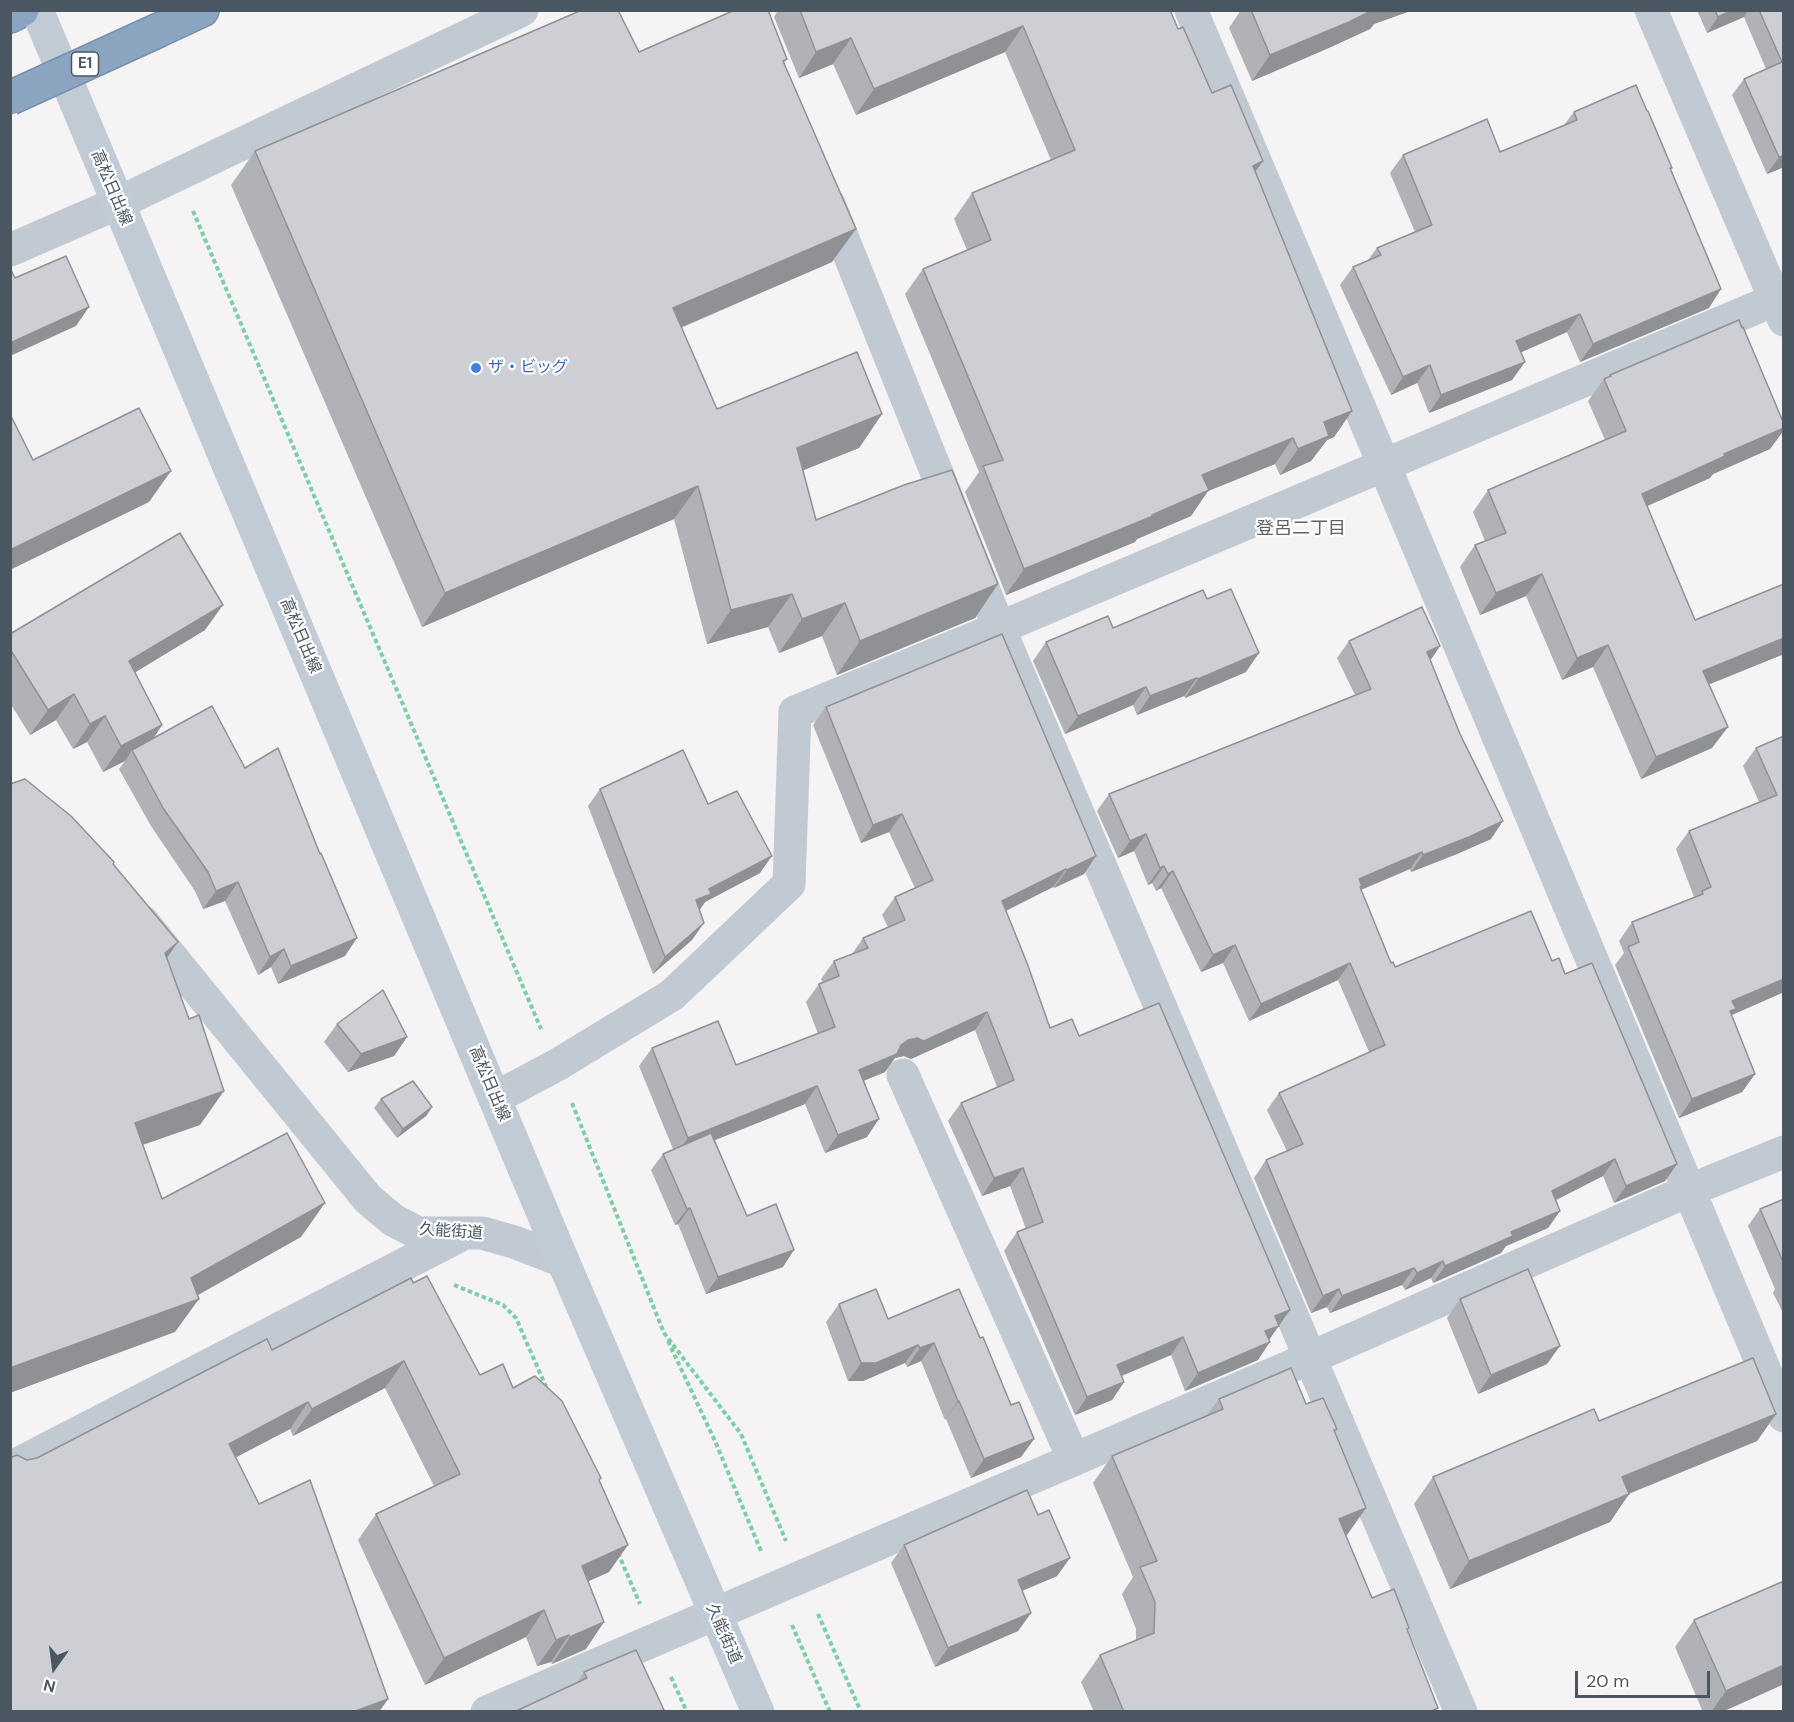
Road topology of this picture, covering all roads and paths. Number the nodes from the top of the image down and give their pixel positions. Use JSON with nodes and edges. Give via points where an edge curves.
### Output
{"nodes":[{"id":1,"x":22,"y":10,"type":"edge"},
{"id":2,"x":37,"y":10,"type":"edge"},
{"id":3,"x":202,"y":10,"type":"edge"},
{"id":4,"x":522,"y":10,"type":"edge"},
{"id":5,"x":1191,"y":10,"type":"edge"},
{"id":6,"x":1652,"y":10,"type":"edge"},
{"id":7,"x":10,"y":16,"type":"edge"},
{"id":8,"x":10,"y":98,"type":"edge"},
{"id":9,"x":817,"y":176,"type":"edge"},
{"id":10,"x":118,"y":203,"type":"junction"},
{"id":11,"x":192,"y":210,"type":"dead end"},
{"id":12,"x":10,"y":250,"type":"edge"},
{"id":13,"x":1781,"y":305,"type":"edge"},
{"id":14,"x":1384,"y":465,"type":"junction"},
{"id":15,"x":999,"y":628,"type":"junction"},
{"id":16,"x":127,"y":903,"type":"edge"},
{"id":17,"x":556,"y":1065,"type":"junction"},
{"id":18,"x":903,"y":1075,"type":"dead end"},
{"id":19,"x":495,"y":1098,"type":"junction"},
{"id":20,"x":1784,"y":1152,"type":"edge"},
{"id":21,"x":1690,"y":1190,"type":"junction"},
{"id":22,"x":464,"y":1234,"type":"junction"},
{"id":23,"x":563,"y":1261,"type":"junction"},
{"id":24,"x":449,"y":1283,"type":"dead end"},
{"id":25,"x":664,"y":1333,"type":"junction"},
{"id":26,"x":1310,"y":1358,"type":"junction"},
{"id":27,"x":549,"y":1395,"type":"edge"},
{"id":28,"x":1784,"y":1416,"type":"edge"},
{"id":29,"x":1074,"y":1460,"type":"junction"},
{"id":30,"x":10,"y":1468,"type":"edge"},
{"id":31,"x":787,"y":1542,"type":"dead end"},
{"id":32,"x":615,"y":1548,"type":"edge"},
{"id":33,"x":763,"y":1556,"type":"dead end"},
{"id":34,"x":814,"y":1606,"type":"dead end"},
{"id":35,"x":644,"y":1613,"type":"dead end"},
{"id":36,"x":714,"y":1613,"type":"junction"},
{"id":37,"x":789,"y":1619,"type":"dead end"},
{"id":38,"x":668,"y":1668,"type":"dead end"},
{"id":39,"x":487,"y":1712,"type":"edge"},
{"id":40,"x":687,"y":1712,"type":"edge"},
{"id":41,"x":758,"y":1712,"type":"edge"},
{"id":42,"x":830,"y":1712,"type":"edge"},
{"id":43,"x":861,"y":1712,"type":"edge"},
{"id":44,"x":1461,"y":1712,"type":"edge"}],
"edges":[{"from":1,"to":7,"type":"highway"},
{"from":2,"to":10,"type":"main road","name":"高松日出線"},
{"from":3,"to":8,"type":"highway","number":"E1","bridge":true},
{"from":4,"to":10,"type":"street"},
{"from":5,"to":14,"type":"street"},
{"from":6,"to":13,"type":"street"},
{"from":9,"to":15,"type":"street"},
{"from":10,"to":12,"type":"street"},
{"from":10,"to":19,"type":"main road","name":"高松日出線"},
{"from":11,"to":17,"type":"path"},
{"from":13,"to":14,"type":"street"},
{"from":14,"to":15,"type":"street"},
{"from":14,"to":21,"type":"street"},
{"from":15,"to":17,"type":"street","via":[[795,712],[789,884],[672,995]]},
{"from":15,"to":26,"type":"street"},
{"from":16,"to":22,"type":"street","name":"久能街道","via":[[368,1199],[393,1221],[418,1233]]},
{"from":17,"to":19,"type":"street"},
{"from":17,"to":25,"type":"path"},
{"from":18,"to":29,"type":"street"},
{"from":19,"to":23,"type":"main road","name":"高松日出線"},
{"from":20,"to":21,"type":"street"},
{"from":21,"to":26,"type":"street"},
{"from":21,"to":28,"type":"street"},
{"from":22,"to":23,"type":"street","name":"久能街道","via":[[482,1233]]},
{"from":22,"to":30,"type":"street"},
{"from":23,"to":36,"type":"main road","name":"久能街道"},
{"from":24,"to":27,"type":"path","via":[[503,1305],[516,1318]]},
{"from":25,"to":31,"type":"path","via":[[741,1434]]},
{"from":25,"to":33,"type":"path"},
{"from":26,"to":29,"type":"street"},
{"from":26,"to":44,"type":"street"},
{"from":29,"to":36,"type":"street"},
{"from":32,"to":35,"type":"path"},
{"from":34,"to":43,"type":"path"},
{"from":36,"to":39,"type":"street"},
{"from":36,"to":41,"type":"main road","name":"久能街道"},
{"from":37,"to":42,"type":"path"},
{"from":38,"to":40,"type":"path"}]}
